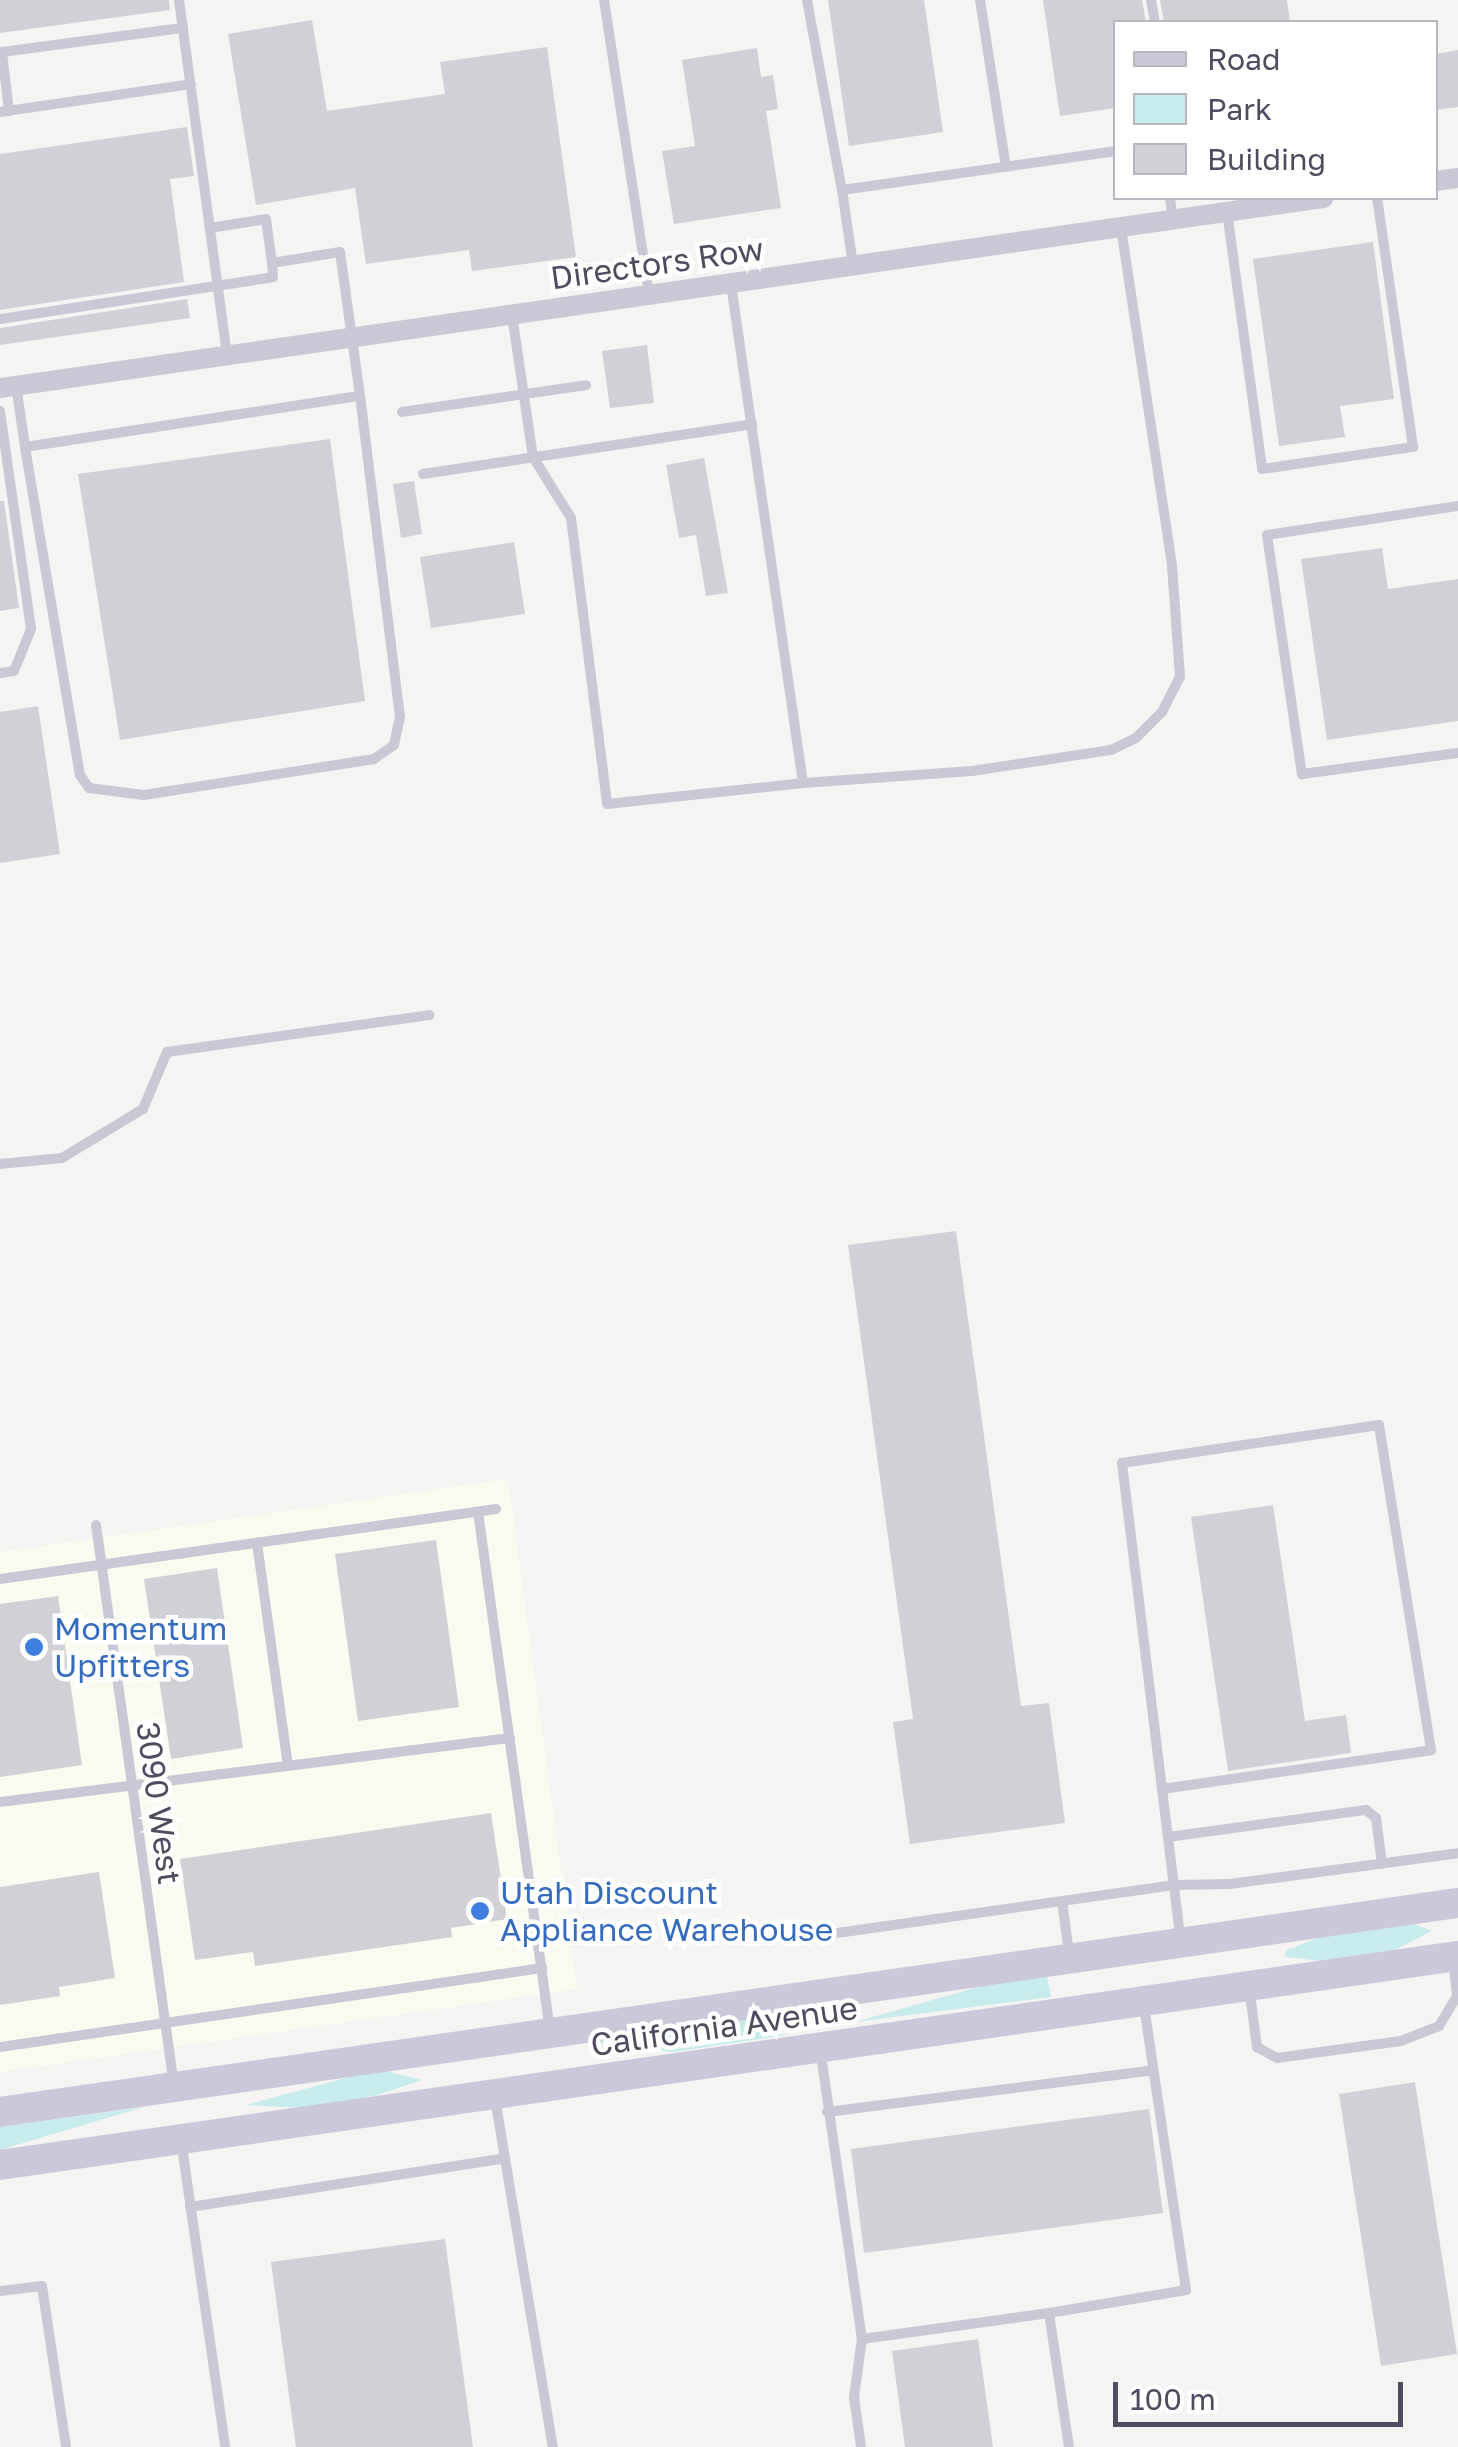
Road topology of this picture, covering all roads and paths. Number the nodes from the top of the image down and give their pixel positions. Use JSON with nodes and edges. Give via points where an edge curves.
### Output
{"nodes":[{"id":1,"x":179,"y":0,"type":"edge"},
{"id":2,"x":604,"y":0,"type":"edge"},
{"id":3,"x":807,"y":0,"type":"edge"},
{"id":4,"x":980,"y":0,"type":"edge"},
{"id":5,"x":183,"y":28,"type":"junction"},
{"id":6,"x":191,"y":84,"type":"junction"},
{"id":7,"x":4,"y":112,"type":"edge"},
{"id":8,"x":1113,"y":151,"type":"edge"},
{"id":9,"x":1006,"y":167,"type":"junction"},
{"id":10,"x":842,"y":190,"type":"junction"},
{"id":11,"x":1301,"y":200,"type":"edge"},
{"id":12,"x":1377,"y":200,"type":"edge"},
{"id":13,"x":1172,"y":208,"type":"edge"},
{"id":14,"x":1213,"y":208,"type":"edge"},
{"id":15,"x":1121,"y":226,"type":"junction"},
{"id":16,"x":210,"y":228,"type":"junction"},
{"id":17,"x":272,"y":263,"type":"junction"},
{"id":18,"x":853,"y":265,"type":"junction"},
{"id":19,"x":731,"y":282,"type":"junction"},
{"id":20,"x":218,"y":286,"type":"junction"},
{"id":21,"x":650,"y":294,"type":"junction"},
{"id":22,"x":512,"y":314,"type":"junction"},
{"id":23,"x":0,"y":319,"type":"edge"},
{"id":24,"x":353,"y":337,"type":"junction"},
{"id":25,"x":227,"y":355,"type":"junction"},
{"id":26,"x":586,"y":385,"type":"dead end"},
{"id":27,"x":8,"y":386,"type":"edge"},
{"id":28,"x":524,"y":394,"type":"junction"},
{"id":29,"x":360,"y":396,"type":"junction"},
{"id":30,"x":0,"y":411,"type":"edge"},
{"id":31,"x":402,"y":412,"type":"dead end"},
{"id":32,"x":752,"y":424,"type":"junction"},
{"id":33,"x":2,"y":438,"type":"edge"},
{"id":34,"x":25,"y":447,"type":"junction"},
{"id":35,"x":533,"y":457,"type":"junction"},
{"id":36,"x":424,"y":474,"type":"dead end"},
{"id":37,"x":1458,"y":506,"type":"edge"},
{"id":38,"x":0,"y":673,"type":"edge"},
{"id":39,"x":1458,"y":752,"type":"edge"},
{"id":40,"x":803,"y":783,"type":"junction"},
{"id":41,"x":429,"y":1015,"type":"dead end"},
{"id":42,"x":0,"y":1164,"type":"edge"},
{"id":43,"x":496,"y":1509,"type":"dead end"},
{"id":44,"x":478,"y":1512,"type":"junction"},
{"id":45,"x":96,"y":1525,"type":"dead end"},
{"id":46,"x":257,"y":1543,"type":"junction"},
{"id":47,"x":100,"y":1565,"type":"junction"},
{"id":48,"x":0,"y":1580,"type":"edge"},
{"id":49,"x":510,"y":1738,"type":"junction"},
{"id":50,"x":288,"y":1766,"type":"junction"},
{"id":51,"x":132,"y":1786,"type":"junction"},
{"id":52,"x":1162,"y":1789,"type":"junction"},
{"id":53,"x":0,"y":1802,"type":"edge"},
{"id":54,"x":1168,"y":1837,"type":"junction"},
{"id":55,"x":1458,"y":1853,"type":"edge"},
{"id":56,"x":1382,"y":1864,"type":"junction"},
{"id":57,"x":1174,"y":1885,"type":"junction"},
{"id":58,"x":1062,"y":1901,"type":"junction"},
{"id":59,"x":1452,"y":1904,"type":"edge"},
{"id":60,"x":1241,"y":1934,"type":"junction"},
{"id":61,"x":809,"y":1937,"type":"dead end"},
{"id":62,"x":1181,"y":1943,"type":"junction"},
{"id":63,"x":1135,"y":1950,"type":"junction"},
{"id":64,"x":1456,"y":1957,"type":"edge"},
{"id":65,"x":1070,"y":1959,"type":"junction"},
{"id":66,"x":542,"y":1968,"type":"junction"},
{"id":67,"x":1249,"y":1986,"type":"junction"},
{"id":68,"x":814,"y":1996,"type":"junction"},
{"id":69,"x":1144,"y":2002,"type":"junction"},
{"id":70,"x":164,"y":2022,"type":"junction"},
{"id":71,"x":551,"y":2033,"type":"junction"},
{"id":72,"x":515,"y":2038,"type":"junction"},
{"id":73,"x":0,"y":2046,"type":"edge"},
{"id":74,"x":820,"y":2048,"type":"junction"},
{"id":75,"x":1153,"y":2070,"type":"junction"},
{"id":76,"x":174,"y":2087,"type":"junction"},
{"id":77,"x":508,"y":2092,"type":"junction"},
{"id":78,"x":0,"y":2112,"type":"edge"},
{"id":79,"x":827,"y":2112,"type":"junction"},
{"id":80,"x":181,"y":2139,"type":"junction"},
{"id":81,"x":505,"y":2158,"type":"junction"},
{"id":82,"x":0,"y":2166,"type":"edge"},
{"id":83,"x":190,"y":2206,"type":"junction"},
{"id":84,"x":0,"y":2291,"type":"edge"},
{"id":85,"x":1049,"y":2313,"type":"junction"},
{"id":86,"x":862,"y":2339,"type":"junction"},
{"id":87,"x":66,"y":2447,"type":"edge"},
{"id":88,"x":225,"y":2447,"type":"edge"},
{"id":89,"x":552,"y":2447,"type":"edge"},
{"id":90,"x":861,"y":2447,"type":"edge"},
{"id":91,"x":1069,"y":2447,"type":"edge"}],
"edges":[{"from":1,"to":5,"type":"lane"},
{"from":2,"to":21,"type":"lane"},
{"from":3,"to":10,"type":"lane"},
{"from":4,"to":9,"type":"lane"},
{"from":5,"to":6,"type":"lane"},
{"from":5,"to":7,"type":"lane","via":[[2,52]]},
{"from":6,"to":7,"type":"lane"},
{"from":6,"to":16,"type":"lane"},
{"from":8,"to":9,"type":"lane"},
{"from":9,"to":10,"type":"lane"},
{"from":10,"to":18,"type":"lane"},
{"from":11,"to":14,"type":"street","name":"Directors Row"},
{"from":12,"to":14,"type":"lane","via":[[1413,447],[1262,469]]},
{"from":13,"to":14,"type":"street","name":"Directors Row"},
{"from":13,"to":15,"type":"street","name":"Directors Row"},
{"from":15,"to":18,"type":"street","name":"Directors Row"},
{"from":15,"to":40,"type":"lane","via":[[1172,565],[1180,676],[1162,712],[1136,738],[1110,750],[972,770]]},
{"from":16,"to":17,"type":"lane","via":[[266,219]]},
{"from":16,"to":20,"type":"lane"},
{"from":17,"to":20,"type":"lane","via":[[273,277]]},
{"from":17,"to":24,"type":"lane","via":[[340,252]]},
{"from":18,"to":19,"type":"street","name":"Directors Row"},
{"from":19,"to":21,"type":"street","name":"Directors Row"},
{"from":19,"to":32,"type":"lane"},
{"from":20,"to":23,"type":"lane"},
{"from":20,"to":25,"type":"lane"},
{"from":21,"to":22,"type":"street","name":"Directors Row"},
{"from":22,"to":24,"type":"street","name":"Directors Row"},
{"from":22,"to":28,"type":"lane"},
{"from":24,"to":25,"type":"street","name":"Directors Row"},
{"from":24,"to":29,"type":"lane"},
{"from":25,"to":27,"type":"street","name":"Directors Row"},
{"from":26,"to":28,"type":"lane"},
{"from":27,"to":34,"type":"lane"},
{"from":28,"to":31,"type":"lane"},
{"from":28,"to":35,"type":"lane"},
{"from":29,"to":34,"type":"lane"},
{"from":29,"to":34,"type":"lane","via":[[400,717],[394,744],[374,758],[144,795],[90,788],[80,775]]},
{"from":30,"to":33,"type":"lane"},
{"from":32,"to":35,"type":"lane"},
{"from":32,"to":40,"type":"lane"},
{"from":33,"to":38,"type":"lane","via":[[30,629],[14,670]]},
{"from":35,"to":36,"type":"lane"},
{"from":35,"to":40,"type":"lane","via":[[571,518],[607,804]]},
{"from":37,"to":39,"type":"lane","via":[[1268,534],[1302,774]]},
{"from":41,"to":42,"type":"lane","via":[[167,1052],[143,1109],[62,1158]]},
{"from":43,"to":44,"type":"lane"},
{"from":44,"to":46,"type":"lane"},
{"from":44,"to":49,"type":"lane"},
{"from":45,"to":47,"type":"lane","name":"3090 West"},
{"from":46,"to":47,"type":"lane"},
{"from":46,"to":50,"type":"lane"},
{"from":47,"to":48,"type":"lane"},
{"from":47,"to":51,"type":"lane","name":"3090 West"},
{"from":49,"to":50,"type":"lane"},
{"from":49,"to":66,"type":"lane"},
{"from":50,"to":51,"type":"lane"},
{"from":51,"to":53,"type":"lane"},
{"from":51,"to":70,"type":"lane","name":"3090 West"},
{"from":52,"to":52,"type":"lane","via":[[1122,1463],[1379,1425],[1431,1750]]},
{"from":52,"to":54,"type":"lane"},
{"from":54,"to":56,"type":"lane","via":[[1366,1810],[1376,1818]]},
{"from":54,"to":57,"type":"lane"},
{"from":55,"to":56,"type":"lane"},
{"from":56,"to":57,"type":"lane"},
{"from":57,"to":58,"type":"lane"},
{"from":57,"to":62,"type":"lane"},
{"from":58,"to":61,"type":"lane"},
{"from":58,"to":65,"type":"lane"},
{"from":59,"to":60,"type":"main road","name":"California Avenue"},
{"from":59,"to":64,"type":"main road"},
{"from":60,"to":62,"type":"main road","name":"California Avenue"},
{"from":60,"to":67,"type":"main road"},
{"from":62,"to":63,"type":"main road","name":"California Avenue"},
{"from":63,"to":65,"type":"main road","name":"California Avenue"},
{"from":63,"to":69,"type":"main road"},
{"from":64,"to":67,"type":"main road","name":"California Avenue"},
{"from":64,"to":67,"type":"lane","via":[[1458,1996],[1439,2026],[1400,2041],[1277,2058],[1257,2047]]},
{"from":65,"to":68,"type":"main road","name":"California Avenue"},
{"from":66,"to":70,"type":"lane"},
{"from":66,"to":71,"type":"lane"},
{"from":67,"to":69,"type":"main road","name":"California Avenue"},
{"from":68,"to":71,"type":"main road","name":"California Avenue"},
{"from":68,"to":74,"type":"main road"},
{"from":69,"to":74,"type":"main road","name":"California Avenue"},
{"from":69,"to":75,"type":"lane"},
{"from":70,"to":73,"type":"lane"},
{"from":70,"to":76,"type":"lane","name":"3090 West"},
{"from":71,"to":72,"type":"main road","name":"California Avenue"},
{"from":72,"to":76,"type":"main road","name":"California Avenue"},
{"from":72,"to":77,"type":"main road"},
{"from":74,"to":77,"type":"main road","name":"California Avenue"},
{"from":74,"to":79,"type":"lane"},
{"from":75,"to":79,"type":"lane"},
{"from":75,"to":85,"type":"lane","via":[[1186,2290]]},
{"from":76,"to":78,"type":"main road","name":"California Avenue"},
{"from":76,"to":80,"type":"main road"},
{"from":77,"to":80,"type":"main road","name":"California Avenue"},
{"from":77,"to":81,"type":"lane"},
{"from":79,"to":86,"type":"lane"},
{"from":80,"to":82,"type":"main road","name":"California Avenue"},
{"from":80,"to":83,"type":"lane"},
{"from":81,"to":83,"type":"lane"},
{"from":81,"to":89,"type":"lane"},
{"from":83,"to":88,"type":"lane"},
{"from":84,"to":87,"type":"lane","via":[[42,2286]]},
{"from":85,"to":86,"type":"lane"},
{"from":85,"to":91,"type":"lane"},
{"from":86,"to":90,"type":"lane","via":[[854,2397]]}]}
